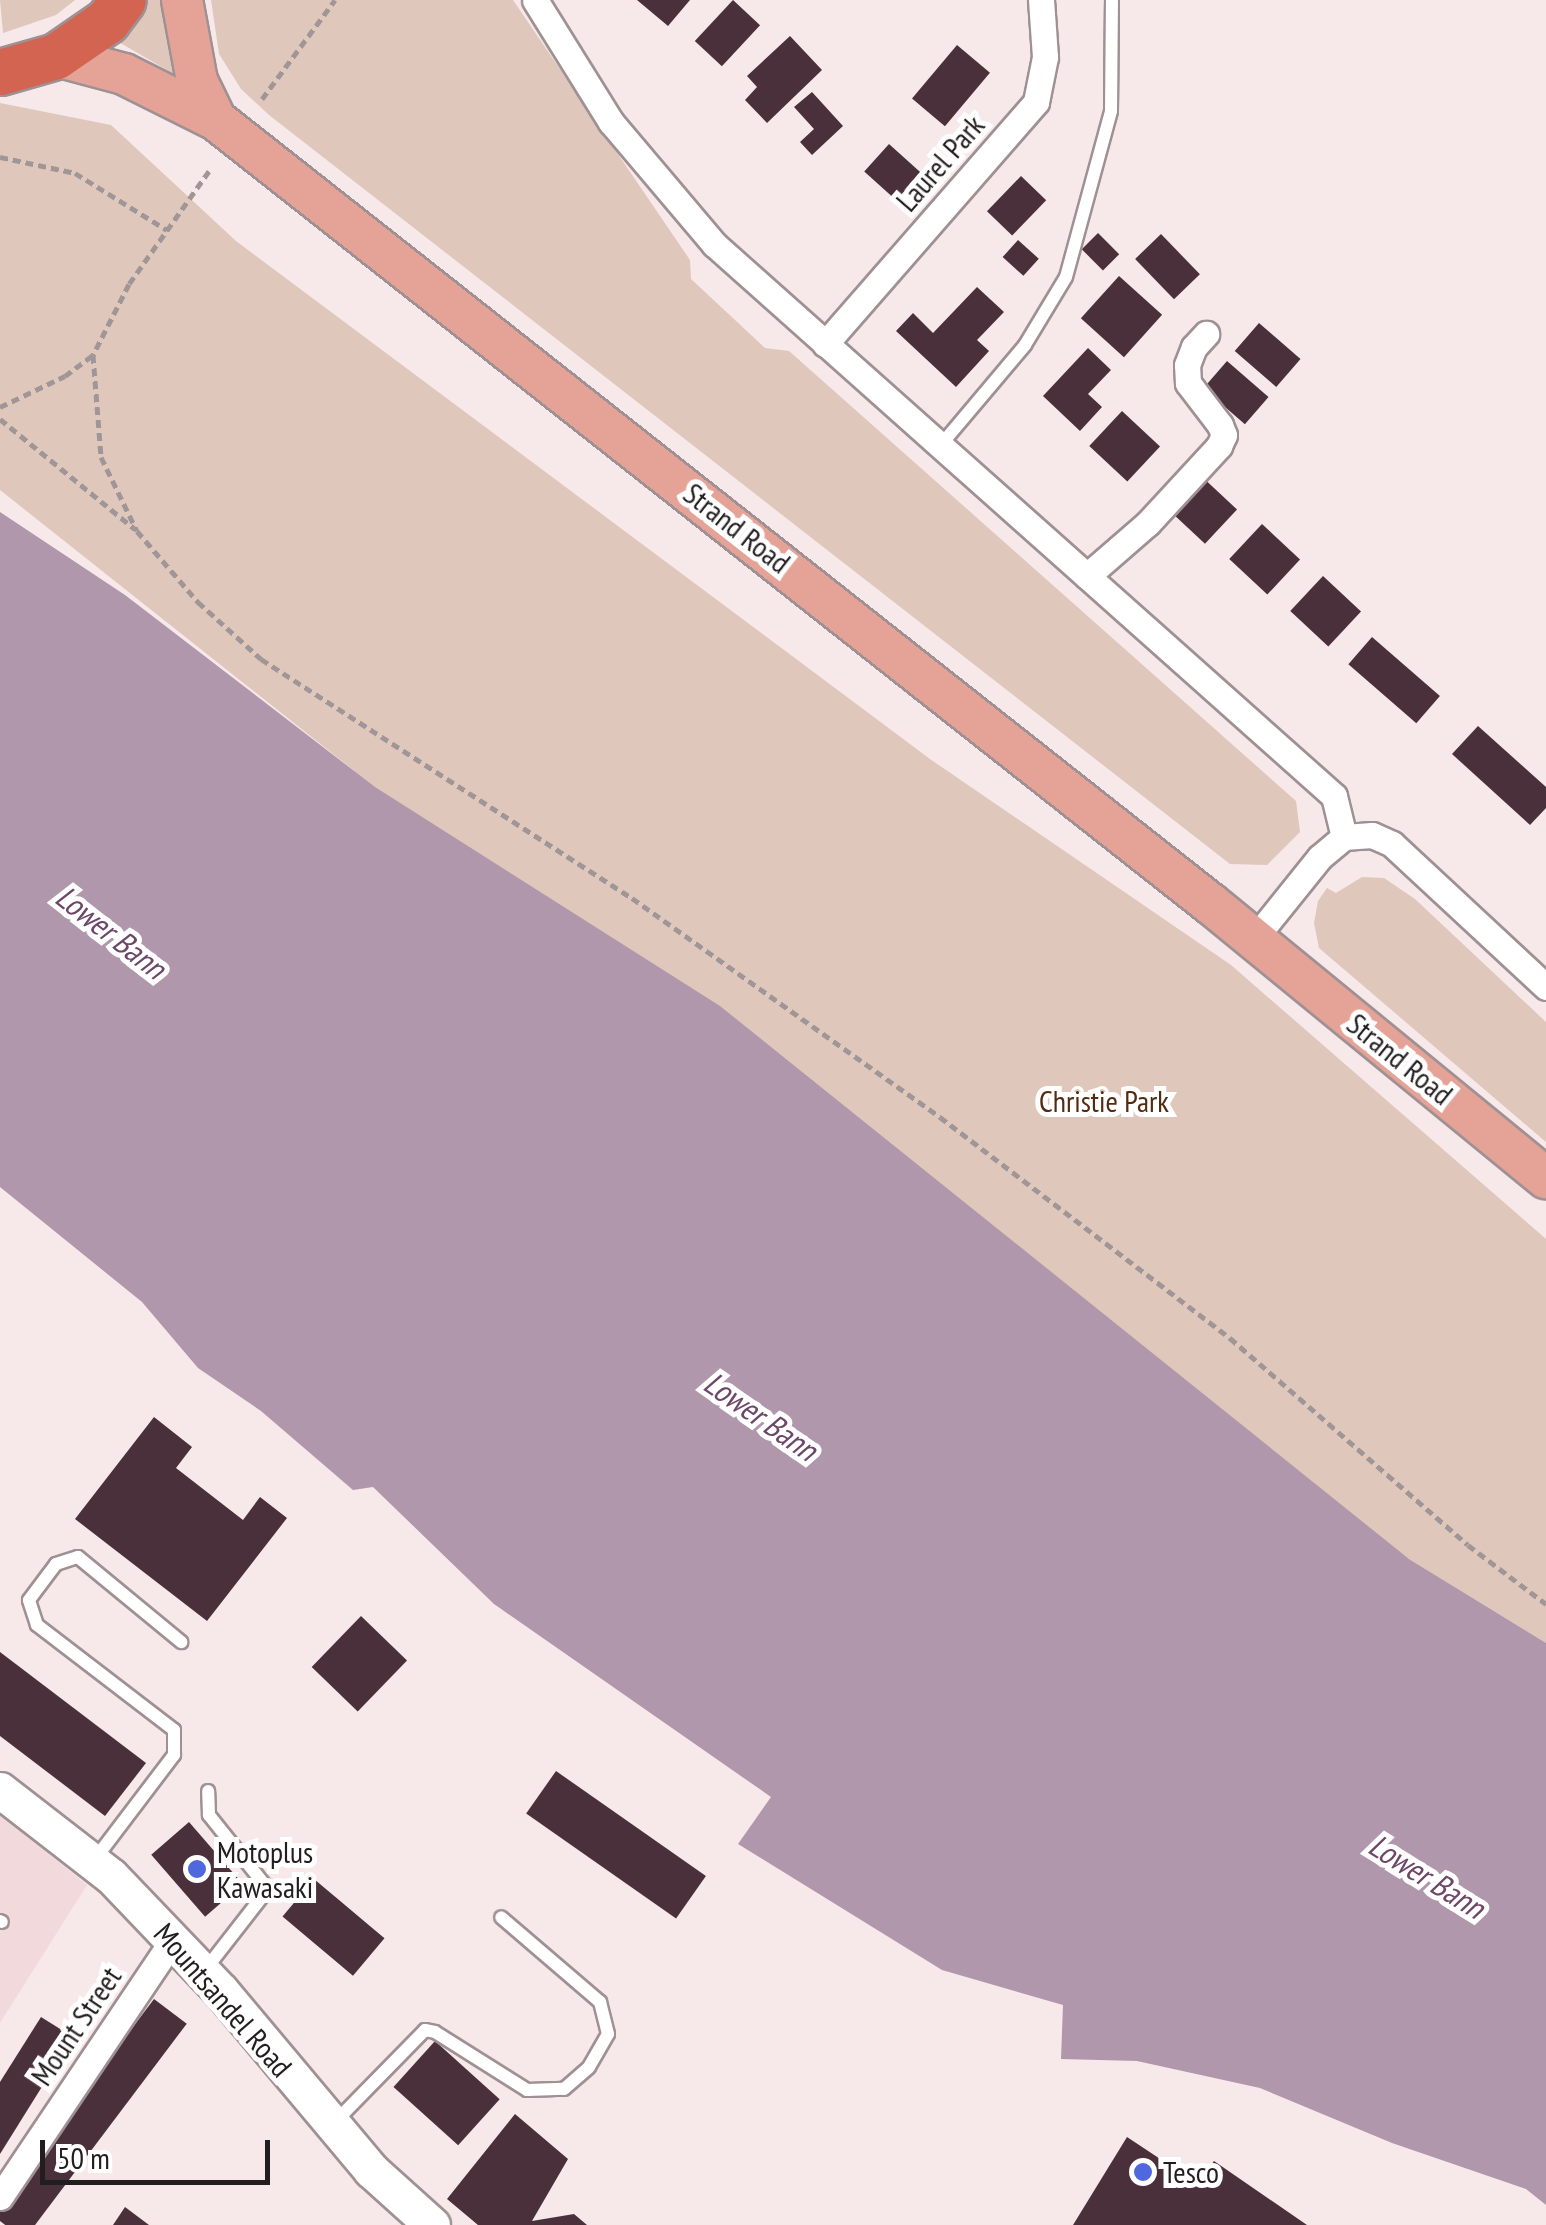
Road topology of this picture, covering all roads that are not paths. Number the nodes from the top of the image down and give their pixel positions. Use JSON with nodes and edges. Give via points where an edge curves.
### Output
{"nodes":[{"id":1,"x":123,"y":0,"type":"edge"},
{"id":2,"x":182,"y":0,"type":"edge"},
{"id":3,"x":1041,"y":0,"type":"edge"},
{"id":4,"x":1112,"y":0,"type":"edge"},
{"id":5,"x":537,"y":5,"type":"edge"},
{"id":6,"x":56,"y":56,"type":"junction"},
{"id":7,"x":0,"y":72,"type":"edge"},
{"id":8,"x":216,"y":120,"type":"junction"},
{"id":9,"x":1206,"y":334,"type":"dead end"},
{"id":10,"x":824,"y":344,"type":"junction"},
{"id":11,"x":940,"y":446,"type":"junction"},
{"id":12,"x":1087,"y":576,"type":"junction"},
{"id":13,"x":1344,"y":837,"type":"junction"},
{"id":14,"x":1254,"y":939,"type":"junction"},
{"id":15,"x":1546,"y":987,"type":"edge"},
{"id":16,"x":1546,"y":1178,"type":"edge"},
{"id":17,"x":181,"y":1642,"type":"dead end"},
{"id":18,"x":0,"y":1790,"type":"edge"},
{"id":19,"x":208,"y":1791,"type":"dead end"},
{"id":20,"x":93,"y":1861,"type":"junction"},
{"id":21,"x":502,"y":1917,"type":"dead end"},
{"id":22,"x":172,"y":1940,"type":"junction"},
{"id":23,"x":203,"y":1972,"type":"junction"},
{"id":24,"x":332,"y":2125,"type":"junction"},
{"id":25,"x":0,"y":2197,"type":"edge"},
{"id":26,"x":418,"y":2218,"type":"edge"}],
"edges":[{"from":1,"to":6,"type":"highway","via":[[106,21]]},
{"from":2,"to":8,"type":"main road","name":"Strand Road","via":[[197,81]]},
{"from":3,"to":10,"type":"street","name":"Laurel Park","via":[[1045,57],[1036,102]]},
{"from":4,"to":11,"type":"lane","via":[[1111,111],[1066,277],[1025,345]]},
{"from":5,"to":10,"type":"street","via":[[611,122],[714,244]]},
{"from":6,"to":7,"type":"highway"},
{"from":6,"to":8,"type":"main road","name":"Strand Road","via":[[124,74]]},
{"from":8,"to":14,"type":"main road","name":"Strand Road"},
{"from":9,"to":12,"type":"street","via":[[1194,346],[1188,383],[1220,425],[1219,446],[1148,523]]},
{"from":10,"to":11,"type":"street"},
{"from":11,"to":12,"type":"street"},
{"from":12,"to":13,"type":"street","via":[[1334,796]]},
{"from":13,"to":14,"type":"street"},
{"from":13,"to":15,"type":"street","via":[[1372,835],[1392,844]]},
{"from":14,"to":16,"type":"main road","name":"Strand Road"},
{"from":17,"to":20,"type":"lane","via":[[78,1558],[56,1564],[29,1600],[36,1624],[174,1730],[174,1756]]},
{"from":18,"to":20,"type":"street","name":"Mountsandel Road"},
{"from":19,"to":23,"type":"lane","via":[[210,1815],[268,1889]]},
{"from":20,"to":22,"type":"street","name":"Mountsandel Road"},
{"from":21,"to":24,"type":"lane","via":[[600,2002],[608,2034],[588,2067],[564,2089],[527,2090],[425,2030]]},
{"from":22,"to":23,"type":"street","name":"Mountsandel Road"},
{"from":22,"to":25,"type":"street","name":"Mount Street"},
{"from":23,"to":24,"type":"street","name":"Mountsandel Road"},
{"from":24,"to":26,"type":"street","name":"Mountsandel Road"}]}
